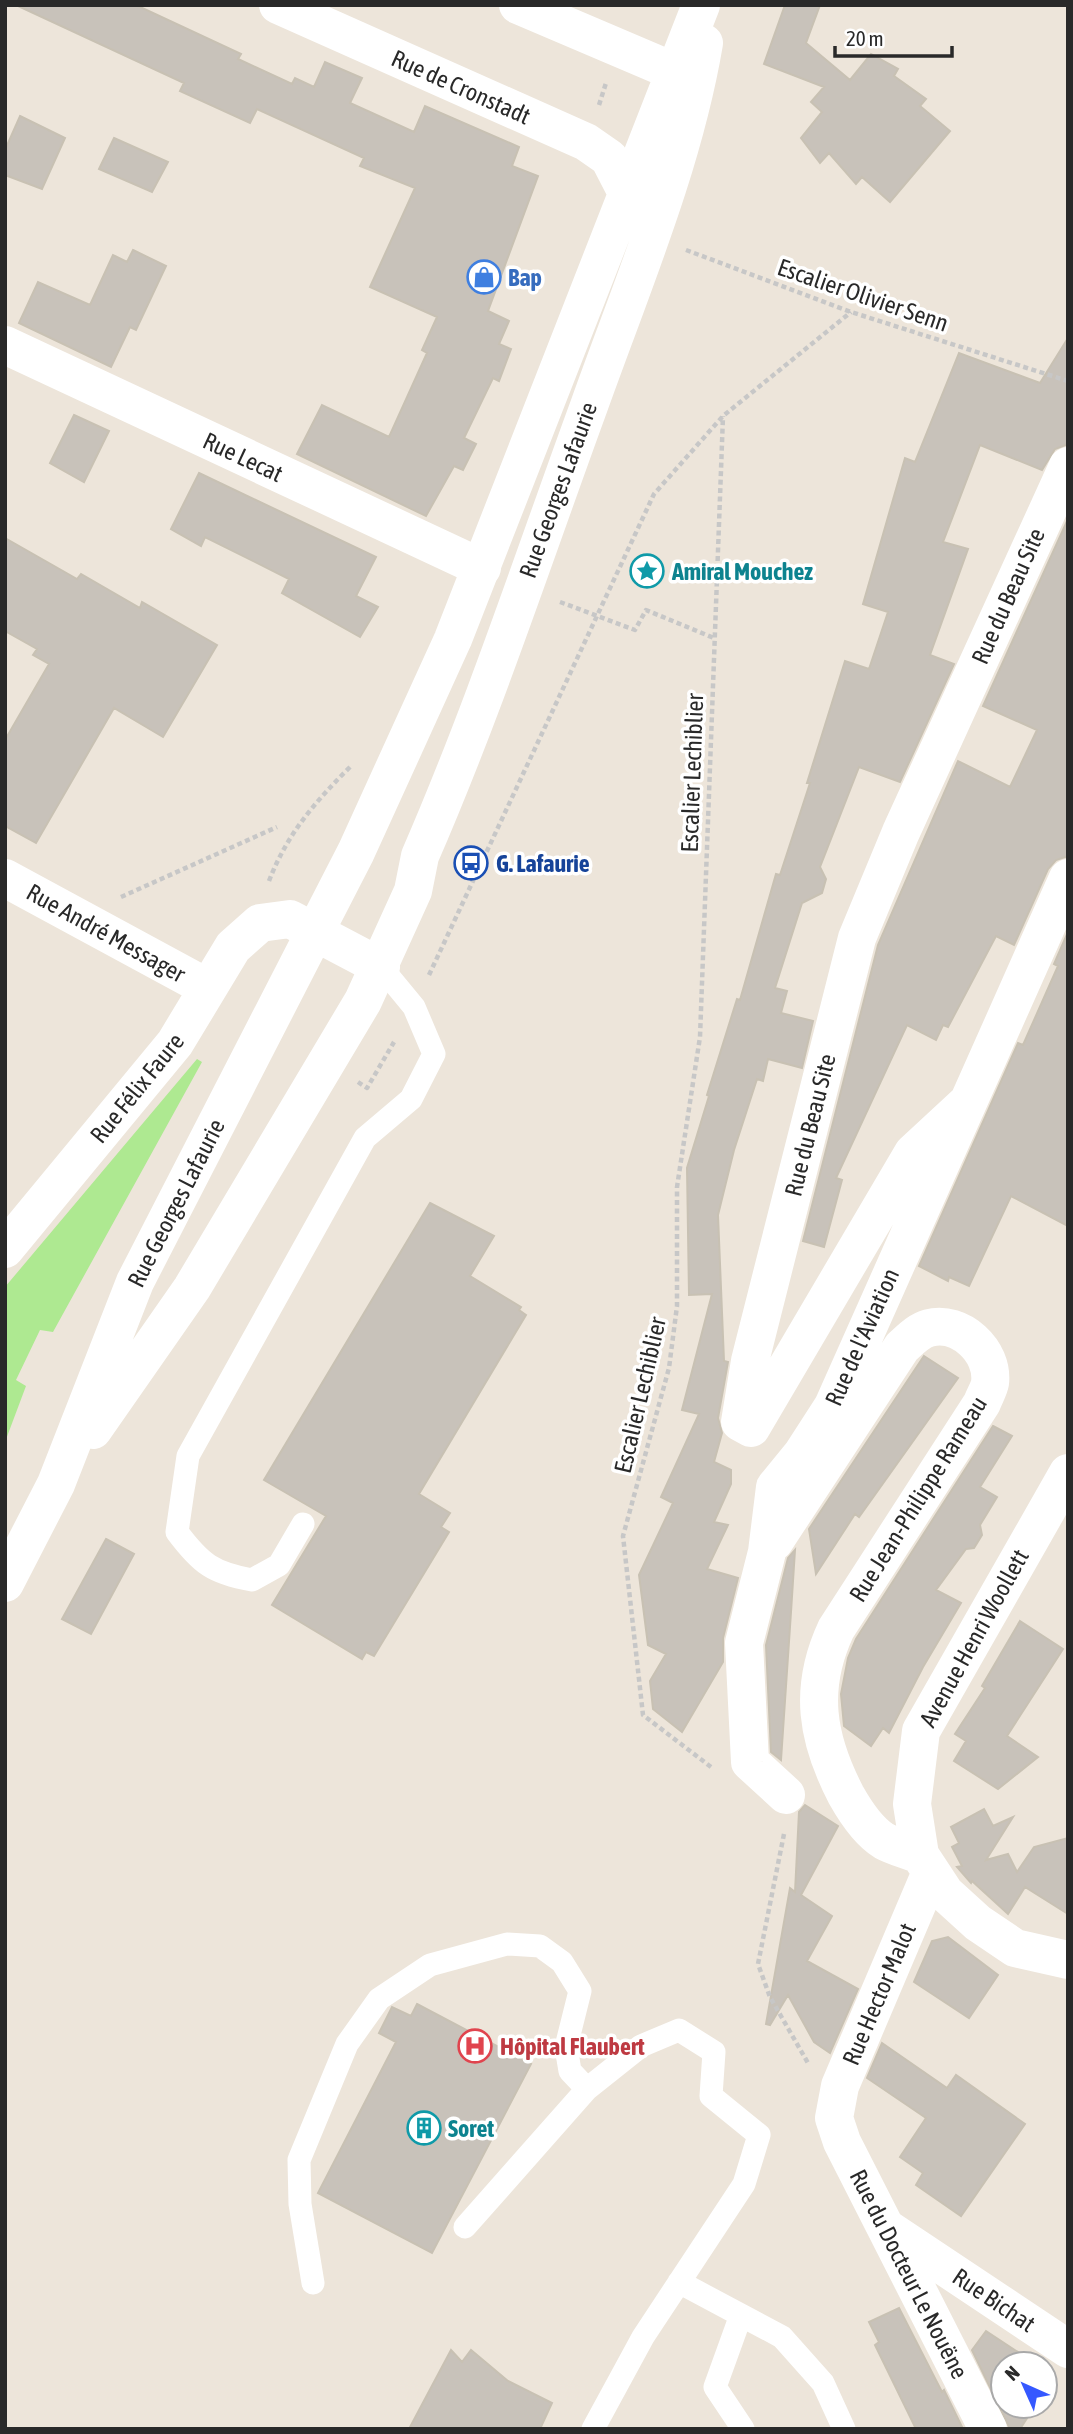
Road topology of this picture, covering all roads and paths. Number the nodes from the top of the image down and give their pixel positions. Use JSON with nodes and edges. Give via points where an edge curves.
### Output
{"nodes":[{"id":1,"x":278,"y":5,"type":"edge"},
{"id":2,"x":517,"y":5,"type":"edge"},
{"id":3,"x":703,"y":5,"type":"edge"},
{"id":4,"x":673,"y":71,"type":"junction"},
{"id":5,"x":676,"y":155,"type":"junction"},
{"id":6,"x":626,"y":191,"type":"junction"},
{"id":7,"x":650,"y":235,"type":"junction"},
{"id":8,"x":851,"y":312,"type":"junction"},
{"id":9,"x":5,"y":345,"type":"edge"},
{"id":10,"x":1068,"y":381,"type":"edge"},
{"id":11,"x":723,"y":416,"type":"junction"},
{"id":12,"x":1068,"y":466,"type":"edge"},
{"id":13,"x":482,"y":568,"type":"junction"},
{"id":14,"x":597,"y":616,"type":"junction"},
{"id":15,"x":714,"y":638,"type":"junction"},
{"id":16,"x":276,"y":827,"type":"dead end"},
{"id":17,"x":5,"y":878,"type":"edge"},
{"id":18,"x":1068,"y":878,"type":"edge"},
{"id":19,"x":114,"y":900,"type":"dead end"},
{"id":20,"x":316,"y":930,"type":"junction"},
{"id":21,"x":381,"y":967,"type":"junction"},
{"id":22,"x":208,"y":989,"type":"junction"},
{"id":23,"x":414,"y":1007,"type":"junction"},
{"id":24,"x":967,"y":1103,"type":"junction"},
{"id":25,"x":5,"y":1249,"type":"edge"},
{"id":26,"x":1068,"y":1473,"type":"edge"},
{"id":27,"x":57,"y":1484,"type":"junction"},
{"id":28,"x":303,"y":1524,"type":"dead end"},
{"id":29,"x":767,"y":1552,"type":"junction"},
{"id":30,"x":5,"y":1583,"type":"edge"},
{"id":31,"x":702,"y":1761,"type":"dead end"},
{"id":32,"x":786,"y":1811,"type":"joint"},
{"id":33,"x":925,"y":1864,"type":"junction"},
{"id":34,"x":1068,"y":1960,"type":"edge"},
{"id":35,"x":803,"y":2055,"type":"dead end"},
{"id":36,"x":587,"y":2089,"type":"junction"},
{"id":37,"x":834,"y":2118,"type":"joint"},
{"id":38,"x":465,"y":2227,"type":"dead end"},
{"id":39,"x":886,"y":2228,"type":"junction"},
{"id":40,"x":313,"y":2283,"type":"dead end"},
{"id":41,"x":678,"y":2283,"type":"junction"},
{"id":42,"x":741,"y":2315,"type":"junction"},
{"id":43,"x":1068,"y":2349,"type":"edge"},
{"id":44,"x":593,"y":2429,"type":"edge"},
{"id":45,"x":744,"y":2429,"type":"edge"},
{"id":46,"x":844,"y":2429,"type":"edge"},
{"id":47,"x":988,"y":2429,"type":"edge"}],
"edges":[{"from":1,"to":6,"type":"street","name":"Rue de Cronstadt","via":[[586,142],[609,158]]},
{"from":2,"to":4,"type":"street"},
{"from":3,"to":4,"type":"street","name":"Rue Georges Lafaurie"},
{"from":3,"to":5,"type":"street","name":"Rue Georges Lafaurie","via":[[705,36],[699,73]]},
{"from":4,"to":5,"type":"street"},
{"from":4,"to":6,"type":"street","name":"Rue Georges Lafaurie"},
{"from":5,"to":7,"type":"street","name":"Rue Georges Lafaurie"},
{"from":6,"to":13,"type":"street","name":"Rue Georges Lafaurie"},
{"from":7,"to":8,"type":"path","name":"Escalier Olivier Senn"},
{"from":7,"to":21,"type":"street","name":"Rue Georges Lafaurie","via":[[420,856],[413,891]]},
{"from":8,"to":10,"type":"path","name":"Escalier Olivier Senn"},
{"from":8,"to":11,"type":"path"},
{"from":9,"to":13,"type":"street","name":"Rue Lecat"},
{"from":11,"to":14,"type":"path","via":[[654,494]]},
{"from":11,"to":15,"type":"path","name":"Escalier Lechiblier"},
{"from":12,"to":24,"type":"street","name":"Rue du Beau Site","via":[[857,938],[750,1361],[740,1422],[751,1428],[913,1153]]},
{"from":13,"to":20,"type":"street","name":"Rue Georges Lafaurie","via":[[373,816]]},
{"from":14,"to":15,"type":"path","via":[[635,630],[646,610]]},
{"from":14,"to":23,"type":"path"},
{"from":15,"to":31,"type":"path","name":"Escalier Lechiblier","via":[[700,1037],[677,1186],[677,1306],[669,1368],[623,1535],[643,1715]]},
{"from":16,"to":19,"type":"path"},
{"from":17,"to":22,"type":"street","name":"Rue André Messager"},
{"from":18,"to":24,"type":"street","name":"Rue de l'Aviation"},
{"from":20,"to":21,"type":"street"},
{"from":20,"to":22,"type":"street","name":"Rue Félix Faure","via":[[290,919],[260,923],[233,947]]},
{"from":20,"to":27,"type":"street","name":"Rue Georges Lafaurie","via":[[135,1282]]},
{"from":21,"to":23,"type":"lane"},
{"from":21,"to":27,"type":"street","name":"Rue Georges Lafaurie","via":[[192,1288]]},
{"from":22,"to":25,"type":"street","name":"Rue Félix Faure","via":[[175,1043]]},
{"from":23,"to":28,"type":"lane","via":[[434,1054],[411,1099],[365,1138],[188,1456],[177,1532],[195,1556],[221,1574],[252,1580],[279,1565]]},
{"from":24,"to":29,"type":"street","name":"Rue de l'Aviation","via":[[833,1406],[775,1488]]},
{"from":26,"to":33,"type":"street","name":"Avenue Henri Woollett","via":[[921,1731],[912,1804]]},
{"from":27,"to":30,"type":"street","name":"Rue Georges Lafaurie"},
{"from":29,"to":32,"type":"street","name":"Rue de l'Aviation","via":[[744,1643],[746,1728],[750,1762]]},
{"from":29,"to":33,"type":"street","name":"Rue Jean-Philippe Rameau","via":[[902,1347],[916,1334],[937,1327],[963,1332],[976,1343],[986,1359],[990,1382],[982,1403],[836,1629],[824,1655],[819,1689],[820,1732],[856,1812],[883,1840]]},
{"from":32,"to":35,"type":"path","via":[[758,1964],[770,1997]]},
{"from":33,"to":34,"type":"street","via":[[945,1893],[1015,1948]]},
{"from":33,"to":37,"type":"street","name":"Rue Hector Malot","via":[[840,2086]]},
{"from":36,"to":38,"type":"lane"},
{"from":36,"to":40,"type":"lane","via":[[570,2071],[566,2047],[580,1991],[562,1962],[540,1946],[507,1944],[430,1965],[379,1999],[347,2044],[299,2161],[300,2204]]},
{"from":36,"to":41,"type":"lane","via":[[641,2046],[679,2030],[714,2052],[711,2096],[759,2135],[744,2184]]},
{"from":37,"to":39,"type":"street","name":"Rue du Docteur Le Nouëne"},
{"from":39,"to":43,"type":"street","name":"Rue Bichat"},
{"from":39,"to":47,"type":"street","name":"Rue du Docteur Le Nouëne"},
{"from":41,"to":42,"type":"lane"},
{"from":41,"to":44,"type":"lane"},
{"from":42,"to":45,"type":"lane","via":[[715,2387]]},
{"from":42,"to":46,"type":"lane","via":[[782,2337],[823,2383]]}]}
